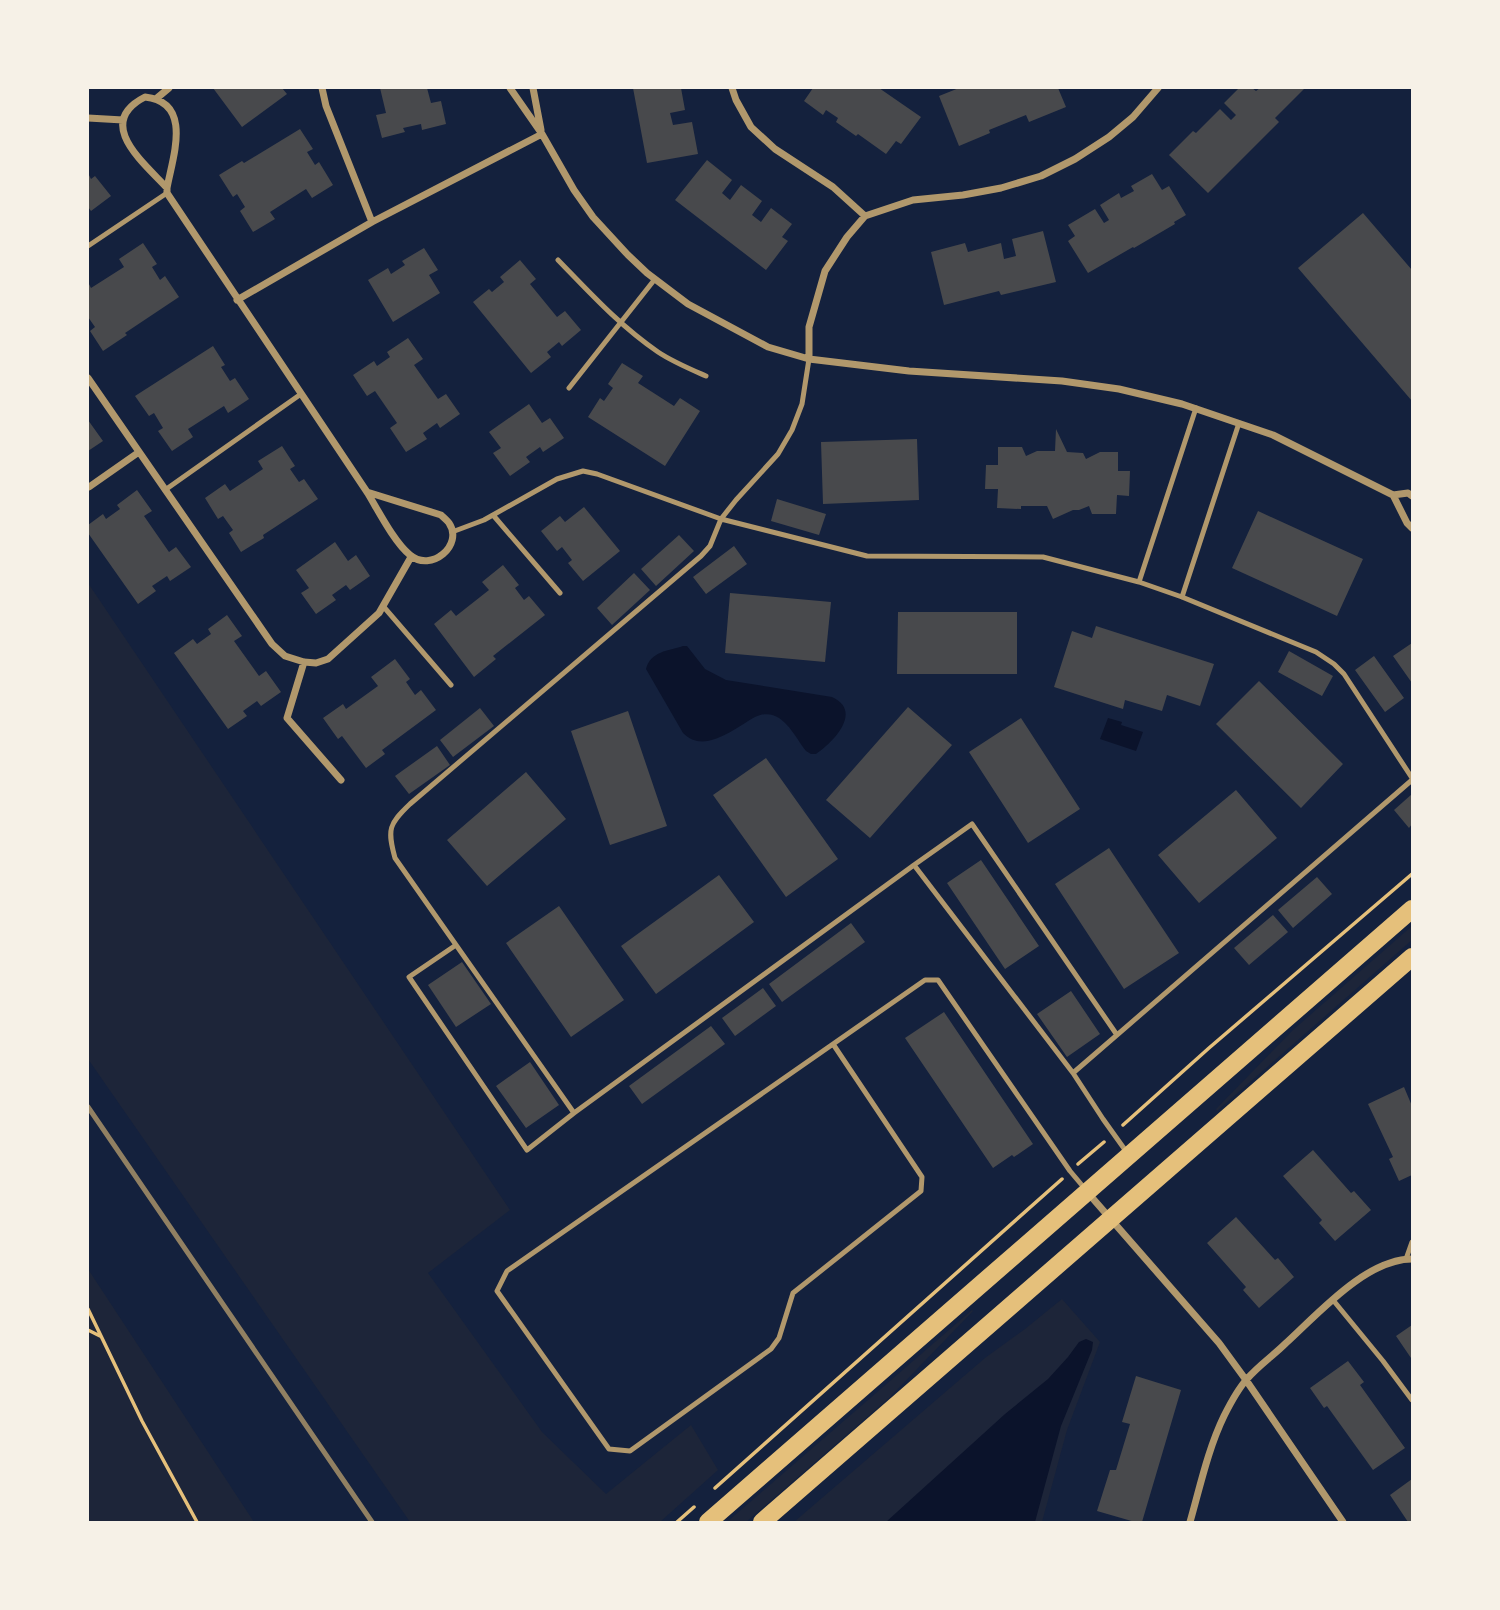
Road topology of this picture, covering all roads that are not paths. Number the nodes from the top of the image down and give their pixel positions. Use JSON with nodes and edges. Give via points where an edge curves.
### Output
{"nodes":[{"id":1,"x":169,"y":88,"type":"edge"},
{"id":2,"x":322,"y":88,"type":"edge"},
{"id":3,"x":510,"y":88,"type":"edge"},
{"id":4,"x":533,"y":88,"type":"edge"},
{"id":5,"x":732,"y":88,"type":"edge"},
{"id":6,"x":1158,"y":88,"type":"edge"},
{"id":7,"x":157,"y":98,"type":"junction"},
{"id":8,"x":88,"y":118,"type":"edge"},
{"id":9,"x":123,"y":120,"type":"junction"},
{"id":10,"x":541,"y":135,"type":"junction"},
{"id":11,"x":167,"y":191,"type":"junction"},
{"id":12,"x":864,"y":216,"type":"junction"},
{"id":13,"x":372,"y":222,"type":"junction"},
{"id":14,"x":88,"y":246,"type":"edge"},
{"id":15,"x":558,"y":260,"type":"dead end"},
{"id":16,"x":655,"y":279,"type":"junction"},
{"id":17,"x":237,"y":300,"type":"junction"},
{"id":18,"x":620,"y":323,"type":"junction"},
{"id":19,"x":809,"y":359,"type":"junction"},
{"id":20,"x":706,"y":376,"type":"dead end"},
{"id":21,"x":88,"y":378,"type":"edge"},
{"id":22,"x":569,"y":388,"type":"dead end"},
{"id":23,"x":301,"y":394,"type":"junction"},
{"id":24,"x":1196,"y":408,"type":"junction"},
{"id":25,"x":1239,"y":423,"type":"junction"},
{"id":26,"x":139,"y":452,"type":"junction"},
{"id":27,"x":89,"y":487,"type":"dead end"},
{"id":28,"x":165,"y":490,"type":"junction"},
{"id":29,"x":367,"y":492,"type":"junction"},
{"id":30,"x":1393,"y":495,"type":"junction"},
{"id":31,"x":1412,"y":496,"type":"edge"},
{"id":32,"x":493,"y":515,"type":"junction"},
{"id":33,"x":721,"y":519,"type":"junction"},
{"id":34,"x":1412,"y":528,"type":"edge"},
{"id":35,"x":453,"y":532,"type":"junction"},
{"id":36,"x":411,"y":557,"type":"junction"},
{"id":37,"x":1139,"y":582,"type":"junction"},
{"id":38,"x":560,"y":593,"type":"dead end"},
{"id":39,"x":1182,"y":597,"type":"junction"},
{"id":40,"x":383,"y":606,"type":"junction"},
{"id":41,"x":304,"y":662,"type":"junction"},
{"id":42,"x":451,"y":685,"type":"dead end"},
{"id":43,"x":1412,"y":779,"type":"edge"},
{"id":44,"x":341,"y":780,"type":"dead end"},
{"id":45,"x":914,"y":865,"type":"junction"},
{"id":46,"x":1412,"y":909,"type":"edge"},
{"id":47,"x":456,"y":945,"type":"junction"},
{"id":48,"x":1412,"y":957,"type":"edge"},
{"id":49,"x":1117,"y":1035,"type":"junction"},
{"id":50,"x":833,"y":1044,"type":"junction"},
{"id":51,"x":1073,"y":1073,"type":"junction"},
{"id":52,"x":574,"y":1113,"type":"junction"},
{"id":53,"x":1129,"y":1155,"type":"junction"},
{"id":54,"x":1088,"y":1192,"type":"junction"},
{"id":55,"x":1111,"y":1220,"type":"junction"},
{"id":56,"x":1412,"y":1242,"type":"edge"},
{"id":57,"x":1409,"y":1259,"type":"edge"},
{"id":58,"x":1333,"y":1300,"type":"junction"},
{"id":59,"x":1247,"y":1380,"type":"junction"},
{"id":60,"x":1412,"y":1400,"type":"edge"},
{"id":61,"x":708,"y":1522,"type":"edge"},
{"id":62,"x":762,"y":1522,"type":"edge"},
{"id":63,"x":1190,"y":1522,"type":"edge"},
{"id":64,"x":1343,"y":1522,"type":"edge"}],
"edges":[{"from":1,"to":7,"type":"street"},
{"from":2,"to":13,"type":"street"},
{"from":3,"to":10,"type":"street"},
{"from":4,"to":10,"type":"street"},
{"from":5,"to":12,"type":"street","via":[[751,128],[833,187]]},
{"from":6,"to":12,"type":"street","via":[[1108,138],[1041,176],[976,192],[913,200]]},
{"from":7,"to":9,"type":"street","via":[[135,102]]},
{"from":7,"to":11,"type":"street","via":[[167,104],[177,128]]},
{"from":8,"to":9,"type":"street"},
{"from":9,"to":11,"type":"street","via":[[122,129],[134,153]]},
{"from":10,"to":13,"type":"street"},
{"from":10,"to":16,"type":"street","via":[[593,216]]},
{"from":11,"to":14,"type":"lane"},
{"from":11,"to":17,"type":"street"},
{"from":12,"to":19,"type":"street","via":[[825,271],[809,327]]},
{"from":13,"to":17,"type":"street"},
{"from":15,"to":18,"type":"lane"},
{"from":16,"to":18,"type":"lane"},
{"from":16,"to":19,"type":"street","via":[[688,304],[768,347]]},
{"from":17,"to":23,"type":"street"},
{"from":18,"to":20,"type":"lane","via":[[673,361]]},
{"from":18,"to":22,"type":"lane"},
{"from":19,"to":24,"type":"street","via":[[1119,388]]},
{"from":19,"to":33,"type":"lane","via":[[802,404],[792,430],[778,454]]},
{"from":21,"to":26,"type":"street"},
{"from":23,"to":28,"type":"lane"},
{"from":23,"to":29,"type":"street"},
{"from":24,"to":25,"type":"street"},
{"from":24,"to":37,"type":"lane"},
{"from":25,"to":30,"type":"street","via":[[1273,435]]},
{"from":25,"to":39,"type":"lane"},
{"from":26,"to":27,"type":"street"},
{"from":26,"to":28,"type":"street"},
{"from":28,"to":41,"type":"street","via":[[272,644],[285,656]]},
{"from":29,"to":35,"type":"street","via":[[440,515]]},
{"from":29,"to":36,"type":"street"},
{"from":30,"to":31,"type":"street"},
{"from":30,"to":34,"type":"street"},
{"from":32,"to":33,"type":"lane","via":[[557,479],[583,471]]},
{"from":32,"to":35,"type":"lane"},
{"from":32,"to":38,"type":"lane"},
{"from":33,"to":37,"type":"lane","via":[[867,556],[1042,557]]},
{"from":33,"to":47,"type":"lane","via":[[701,556],[396,817],[390,831],[395,858]]},
{"from":35,"to":36,"type":"street","via":[[444,554],[435,560]]},
{"from":36,"to":40,"type":"street"},
{"from":37,"to":39,"type":"lane"},
{"from":39,"to":43,"type":"lane","via":[[1316,652],[1334,664]]},
{"from":40,"to":41,"type":"street","via":[[328,659]]},
{"from":40,"to":42,"type":"lane"},
{"from":41,"to":44,"type":"street","via":[[287,718]]},
{"from":43,"to":49,"type":"lane"},
{"from":45,"to":49,"type":"lane","via":[[972,824]]},
{"from":45,"to":51,"type":"lane"},
{"from":45,"to":52,"type":"lane"},
{"from":46,"to":53,"type":"main road"},
{"from":47,"to":52,"type":"lane"},
{"from":47,"to":52,"type":"lane","via":[[409,977],[527,1150]]},
{"from":48,"to":55,"type":"main road"},
{"from":49,"to":51,"type":"lane"},
{"from":50,"to":50,"type":"lane","via":[[507,1271],[497,1291],[610,1449],[630,1451],[771,1349],[793,1293],[921,1191],[922,1177]]},
{"from":50,"to":54,"type":"lane","via":[[925,980],[938,980]]},
{"from":51,"to":53,"type":"lane"},
{"from":53,"to":54,"type":"main road"},
{"from":54,"to":55,"type":"street"},
{"from":54,"to":61,"type":"main road"},
{"from":55,"to":59,"type":"street"},
{"from":55,"to":62,"type":"main road"},
{"from":56,"to":57,"type":"lane"},
{"from":57,"to":58,"type":"street","via":[[1379,1267]]},
{"from":58,"to":59,"type":"street"},
{"from":58,"to":60,"type":"lane"},
{"from":59,"to":63,"type":"street","via":[[1225,1414],[1210,1451]]},
{"from":59,"to":64,"type":"street"}]}
